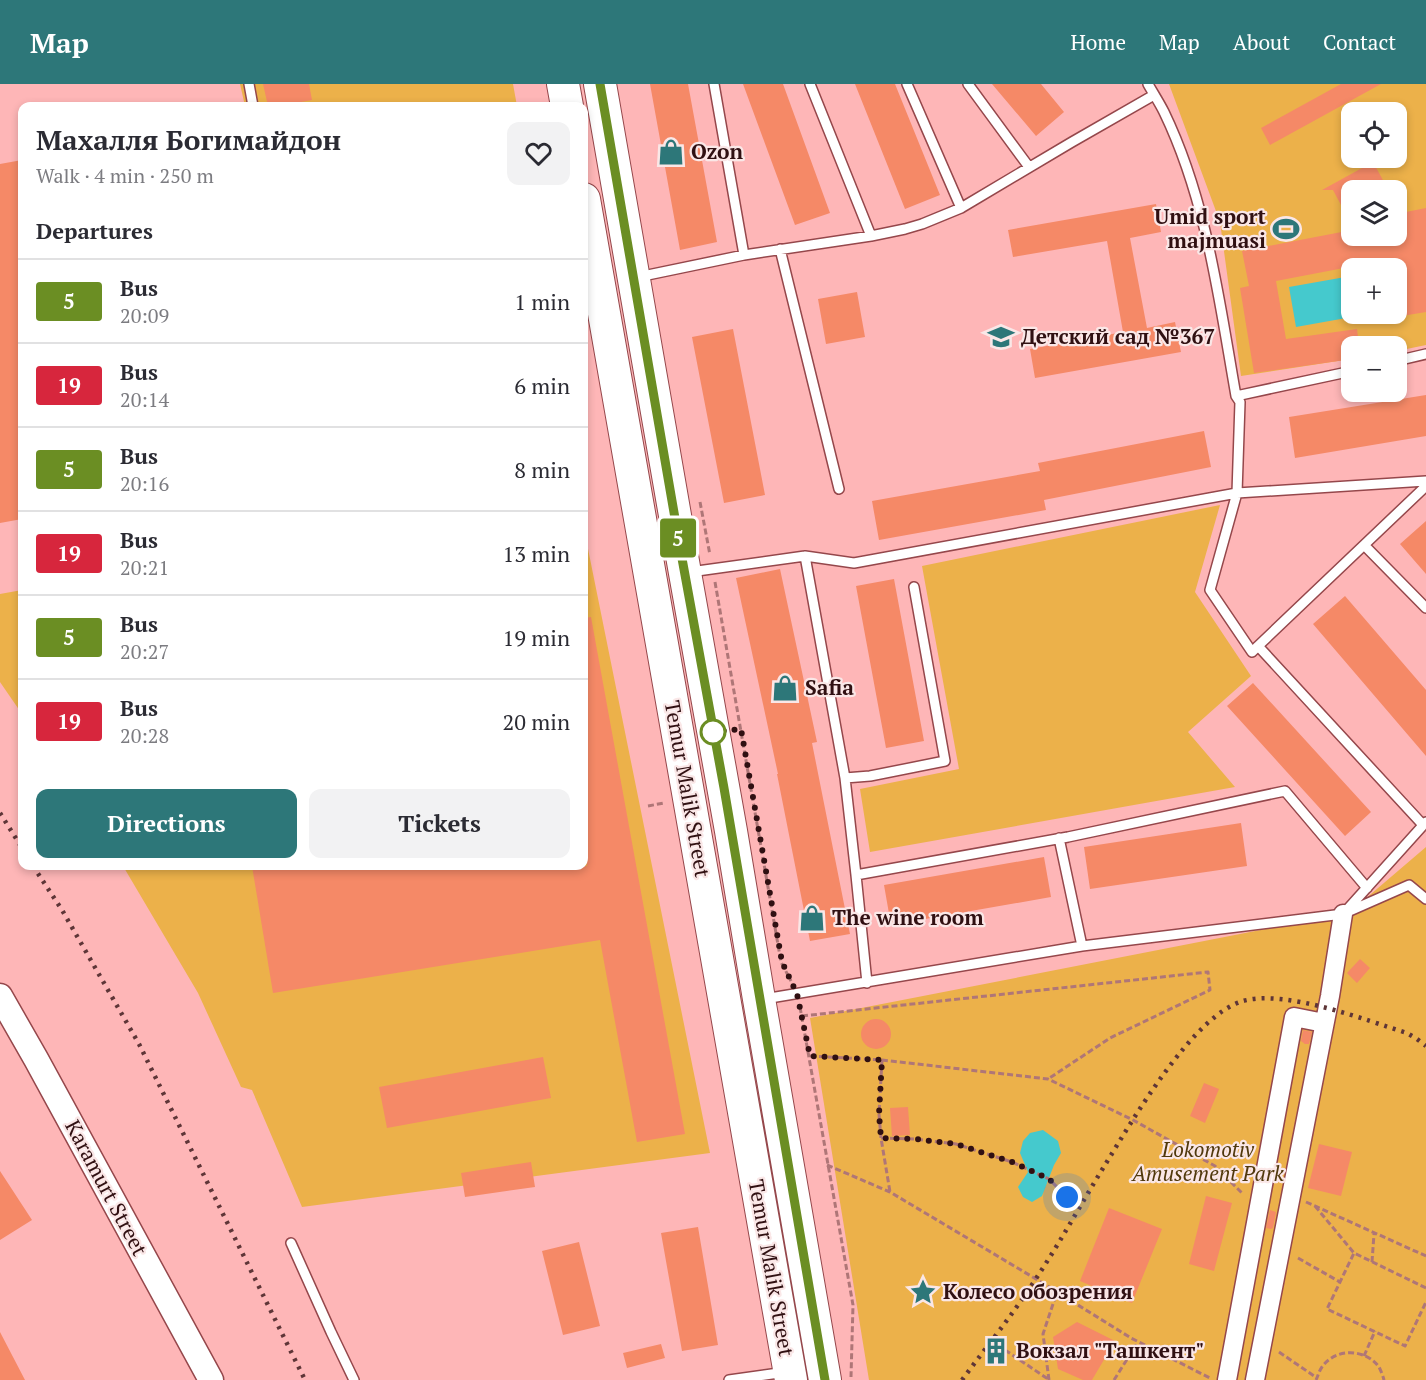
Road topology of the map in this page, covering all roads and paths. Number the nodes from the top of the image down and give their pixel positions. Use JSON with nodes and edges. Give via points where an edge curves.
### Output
{"nodes":[{"id":1,"x":249,"y":84,"type":"edge"},
{"id":2,"x":563,"y":84,"type":"edge"},
{"id":3,"x":600,"y":84,"type":"edge"},
{"id":4,"x":714,"y":84,"type":"edge"},
{"id":5,"x":810,"y":84,"type":"edge"},
{"id":6,"x":907,"y":84,"type":"edge"},
{"id":7,"x":968,"y":84,"type":"edge"},
{"id":8,"x":1148,"y":84,"type":"edge"},
{"id":9,"x":1154,"y":95,"type":"junction"},
{"id":10,"x":252,"y":102,"type":"edge"},
{"id":11,"x":566,"y":102,"type":"edge"},
{"id":12,"x":1029,"y":167,"type":"junction"},
{"id":13,"x":961,"y":208,"type":"junction"},
{"id":14,"x":588,"y":222,"type":"edge"},
{"id":15,"x":872,"y":236,"type":"junction"},
{"id":16,"x":780,"y":249,"type":"junction"},
{"id":17,"x":744,"y":255,"type":"junction"},
{"id":18,"x":633,"y":278,"type":"junction"},
{"id":19,"x":1426,"y":354,"type":"edge"},
{"id":20,"x":1407,"y":358,"type":"edge"},
{"id":21,"x":1341,"y":373,"type":"edge"},
{"id":22,"x":1236,"y":396,"type":"junction"},
{"id":23,"x":1426,"y":481,"type":"edge"},
{"id":24,"x":1426,"y":486,"type":"edge"},
{"id":25,"x":839,"y":489,"type":"dead end"},
{"id":26,"x":1237,"y":493,"type":"junction"},
{"id":27,"x":700,"y":501,"type":"dead end"},
{"id":28,"x":1365,"y":546,"type":"junction"},
{"id":29,"x":805,"y":556,"type":"junction"},
{"id":30,"x":699,"y":571,"type":"junction"},
{"id":31,"x":914,"y":587,"type":"dead end"},
{"id":32,"x":1426,"y":608,"type":"edge"},
{"id":33,"x":1258,"y":646,"type":"junction"},
{"id":34,"x":709,"y":707,"type":"junction"},
{"id":35,"x":673,"y":711,"type":"junction"},
{"id":36,"x":845,"y":778,"type":"junction"},
{"id":37,"x":1425,"y":824,"type":"edge"},
{"id":38,"x":1059,"y":838,"type":"junction"},
{"id":39,"x":856,"y":875,"type":"junction"},
{"id":40,"x":739,"y":878,"type":"junction"},
{"id":41,"x":704,"y":883,"type":"junction"},
{"id":42,"x":1367,"y":888,"type":"junction"},
{"id":43,"x":1426,"y":898,"type":"edge"},
{"id":44,"x":1343,"y":914,"type":"junction"},
{"id":45,"x":1082,"y":946,"type":"junction"},
{"id":46,"x":867,"y":983,"type":"junction"},
{"id":47,"x":797,"y":994,"type":"junction"},
{"id":48,"x":0,"y":996,"type":"edge"},
{"id":49,"x":759,"y":999,"type":"junction"},
{"id":50,"x":0,"y":1013,"type":"edge"},
{"id":51,"x":802,"y":1016,"type":"junction"},
{"id":52,"x":1324,"y":1023,"type":"junction"},
{"id":53,"x":810,"y":1056,"type":"junction"},
{"id":54,"x":882,"y":1060,"type":"junction"},
{"id":55,"x":1048,"y":1079,"type":"junction"},
{"id":56,"x":881,"y":1138,"type":"junction"},
{"id":57,"x":827,"y":1165,"type":"junction"},
{"id":58,"x":890,"y":1192,"type":"junction"},
{"id":59,"x":1291,"y":1196,"type":"junction"},
{"id":60,"x":1067,"y":1197,"type":"dead end"},
{"id":61,"x":1314,"y":1205,"type":"junction"},
{"id":62,"x":1258,"y":1209,"type":"junction"},
{"id":63,"x":1374,"y":1234,"type":"junction"},
{"id":64,"x":291,"y":1244,"type":"dead end"},
{"id":65,"x":1281,"y":1248,"type":"junction"},
{"id":66,"x":1354,"y":1254,"type":"junction"},
{"id":67,"x":1426,"y":1256,"type":"edge"},
{"id":68,"x":1372,"y":1262,"type":"junction"},
{"id":69,"x":1340,"y":1282,"type":"junction"},
{"id":70,"x":1426,"y":1288,"type":"edge"},
{"id":71,"x":1057,"y":1292,"type":"junction"},
{"id":72,"x":1426,"y":1302,"type":"edge"},
{"id":73,"x":1375,"y":1332,"type":"junction"},
{"id":74,"x":1138,"y":1341,"type":"junction"},
{"id":75,"x":1263,"y":1341,"type":"junction"},
{"id":76,"x":1005,"y":1350,"type":"dead end"},
{"id":77,"x":1364,"y":1356,"type":"junction"},
{"id":78,"x":790,"y":1376,"type":"edge"},
{"id":79,"x":1316,"y":1379,"type":"edge"},
{"id":80,"x":196,"y":1380,"type":"edge"},
{"id":81,"x":211,"y":1380,"type":"edge"},
{"id":82,"x":354,"y":1380,"type":"edge"},
{"id":83,"x":729,"y":1380,"type":"edge"},
{"id":84,"x":825,"y":1380,"type":"edge"},
{"id":85,"x":851,"y":1380,"type":"edge"},
{"id":86,"x":1049,"y":1380,"type":"edge"},
{"id":87,"x":1114,"y":1380,"type":"edge"},
{"id":88,"x":1214,"y":1380,"type":"edge"},
{"id":89,"x":1227,"y":1380,"type":"edge"},
{"id":90,"x":1255,"y":1380,"type":"edge"},
{"id":91,"x":1384,"y":1380,"type":"edge"}],
"edges":[{"from":1,"to":10,"type":"lane"},
{"from":2,"to":11,"type":"highway"},
{"from":3,"to":18,"type":"highway","name":"Temur Malik Street"},
{"from":4,"to":17,"type":"lane"},
{"from":5,"to":15,"type":"lane"},
{"from":6,"to":13,"type":"lane"},
{"from":7,"to":12,"type":"lane"},
{"from":8,"to":9,"type":"lane"},
{"from":9,"to":12,"type":"lane"},
{"from":9,"to":22,"type":"lane","via":[[1164,111],[1196,196]]},
{"from":12,"to":13,"type":"lane"},
{"from":13,"to":15,"type":"lane","via":[[922,224]]},
{"from":14,"to":35,"type":"highway","name":"Temur Malik Street"},
{"from":15,"to":16,"type":"lane"},
{"from":16,"to":17,"type":"lane"},
{"from":16,"to":25,"type":"lane"},
{"from":17,"to":18,"type":"lane"},
{"from":18,"to":30,"type":"highway","name":"Temur Malik Street"},
{"from":19,"to":20,"type":"lane"},
{"from":21,"to":22,"type":"lane"},
{"from":22,"to":26,"type":"lane","via":[[1240,402]]},
{"from":23,"to":26,"type":"lane"},
{"from":24,"to":28,"type":"lane"},
{"from":26,"to":29,"type":"lane","via":[[854,563]]},
{"from":26,"to":33,"type":"lane","via":[[1210,590],[1252,652]]},
{"from":27,"to":30,"type":"path"},
{"from":28,"to":32,"type":"lane"},
{"from":28,"to":33,"type":"lane"},
{"from":29,"to":30,"type":"lane"},
{"from":29,"to":36,"type":"lane"},
{"from":30,"to":34,"type":"highway","name":"Temur Malik Street"},
{"from":30,"to":47,"type":"path","via":[[782,962]]},
{"from":31,"to":36,"type":"lane","via":[[945,761]]},
{"from":33,"to":37,"type":"lane"},
{"from":34,"to":35,"type":"highway"},
{"from":34,"to":40,"type":"highway","name":"Temur Malik Street"},
{"from":35,"to":41,"type":"highway","name":"Temur Malik Street"},
{"from":36,"to":39,"type":"lane"},
{"from":37,"to":42,"type":"lane"},
{"from":38,"to":39,"type":"lane"},
{"from":38,"to":42,"type":"lane","via":[[1285,792]]},
{"from":38,"to":45,"type":"lane"},
{"from":39,"to":46,"type":"lane"},
{"from":40,"to":41,"type":"highway"},
{"from":40,"to":49,"type":"highway","name":"Temur Malik Street"},
{"from":41,"to":78,"type":"highway","name":"Temur Malik Street"},
{"from":42,"to":44,"type":"lane"},
{"from":43,"to":44,"type":"lane","via":[[1409,885]]},
{"from":44,"to":45,"type":"lane"},
{"from":44,"to":52,"type":"street"},
{"from":45,"to":46,"type":"lane"},
{"from":46,"to":47,"type":"lane"},
{"from":47,"to":49,"type":"lane"},
{"from":47,"to":51,"type":"path"},
{"from":48,"to":81,"type":"main road","name":"Karamurt Street"},
{"from":49,"to":84,"type":"highway","name":"Temur Malik Street"},
{"from":50,"to":80,"type":"main road","name":"Karamurt Street"},
{"from":51,"to":53,"type":"path"},
{"from":51,"to":55,"type":"path","via":[[1208,972],[1210,990],[1110,1038]]},
{"from":52,"to":59,"type":"street"},
{"from":52,"to":62,"type":"street","via":[[1294,1017]]},
{"from":53,"to":54,"type":"path"},
{"from":53,"to":57,"type":"path"},
{"from":54,"to":55,"type":"path"},
{"from":54,"to":56,"type":"path"},
{"from":55,"to":62,"type":"path","via":[[1215,1166]]},
{"from":56,"to":58,"type":"path"},
{"from":56,"to":60,"type":"path","via":[[956,1144],[1049,1179]]},
{"from":57,"to":58,"type":"path"},
{"from":57,"to":85,"type":"path","via":[[853,1305]]},
{"from":58,"to":71,"type":"path"},
{"from":59,"to":61,"type":"path"},
{"from":59,"to":65,"type":"street"},
{"from":61,"to":63,"type":"path"},
{"from":61,"to":66,"type":"path"},
{"from":62,"to":89,"type":"street"},
{"from":63,"to":67,"type":"path"},
{"from":63,"to":68,"type":"path"},
{"from":64,"to":82,"type":"lane"},
{"from":65,"to":69,"type":"path"},
{"from":65,"to":75,"type":"street"},
{"from":66,"to":68,"type":"path"},
{"from":66,"to":69,"type":"path"},
{"from":68,"to":70,"type":"path"},
{"from":69,"to":73,"type":"path","via":[[1327,1309]]},
{"from":71,"to":74,"type":"path"},
{"from":71,"to":86,"type":"path","via":[[1043,1334]]},
{"from":72,"to":73,"type":"path","via":[[1405,1346]]},
{"from":73,"to":77,"type":"path"},
{"from":74,"to":87,"type":"path"},
{"from":74,"to":88,"type":"path"},
{"from":75,"to":79,"type":"path"},
{"from":75,"to":90,"type":"street"},
{"from":76,"to":86,"type":"path"},
{"from":77,"to":79,"type":"path","via":[[1345,1353],[1331,1358]]},
{"from":77,"to":91,"type":"path","via":[[1379,1368]]},
{"from":78,"to":83,"type":"lane"}]}
